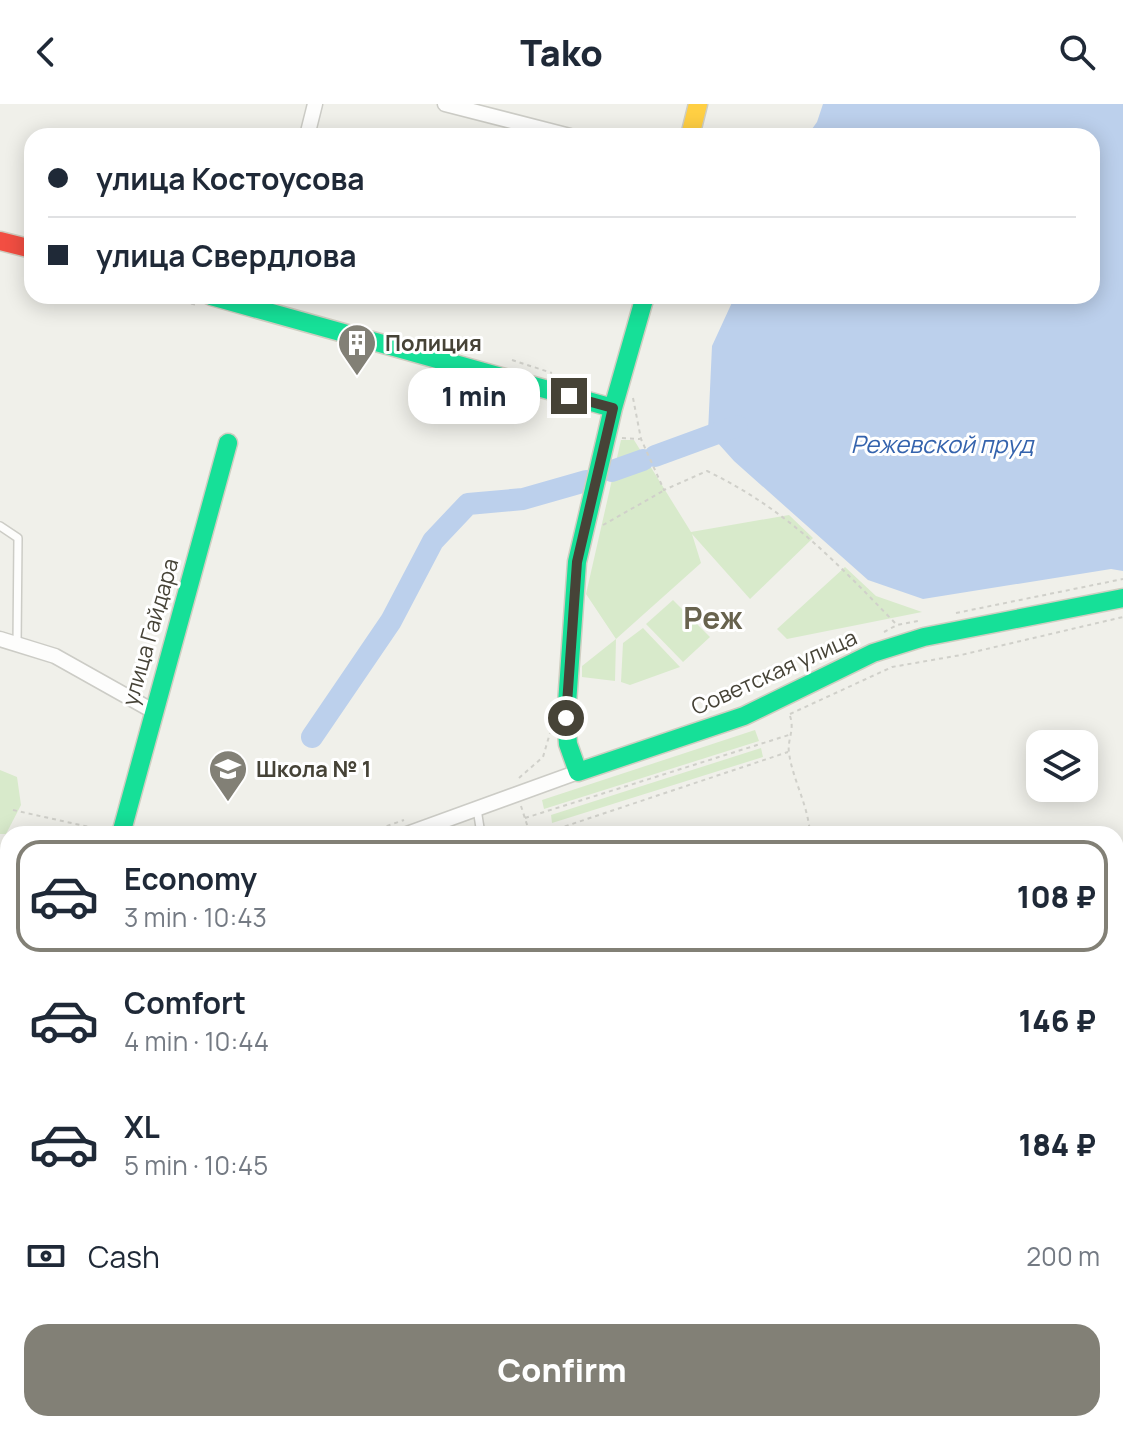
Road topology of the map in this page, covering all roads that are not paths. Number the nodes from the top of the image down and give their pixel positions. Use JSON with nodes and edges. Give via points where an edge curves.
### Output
{"nodes":[{"id":1,"x":315,"y":104,"type":"edge"},
{"id":2,"x":445,"y":104,"type":"edge"},
{"id":3,"x":698,"y":104,"type":"edge"},
{"id":4,"x":309,"y":128,"type":"edge"},
{"id":5,"x":539,"y":128,"type":"edge"},
{"id":6,"x":692,"y":128,"type":"edge"},
{"id":7,"x":0,"y":241,"type":"edge"},
{"id":8,"x":24,"y":247,"type":"edge"},
{"id":9,"x":268,"y":304,"type":"edge"},
{"id":10,"x":643,"y":304,"type":"edge"},
{"id":11,"x":613,"y":408,"type":"junction"},
{"id":12,"x":228,"y":443,"type":"dead end"},
{"id":13,"x":0,"y":526,"type":"edge"},
{"id":14,"x":1123,"y":598,"type":"edge"},
{"id":15,"x":0,"y":639,"type":"edge"},
{"id":16,"x":17,"y":645,"type":"junction"},
{"id":17,"x":153,"y":711,"type":"junction"},
{"id":18,"x":578,"y":772,"type":"junction"},
{"id":19,"x":477,"y":809,"type":"junction"},
{"id":20,"x":122,"y":826,"type":"edge"},
{"id":21,"x":429,"y":826,"type":"edge"},
{"id":22,"x":480,"y":826,"type":"edge"}],
"edges":[{"from":1,"to":4,"type":"street"},
{"from":2,"to":5,"type":"street"},
{"from":3,"to":6,"type":"main road"},
{"from":7,"to":8,"type":"main road"},
{"from":9,"to":11,"type":"main road"},
{"from":10,"to":11,"type":"main road"},
{"from":11,"to":18,"type":"main road","via":[[577,562],[570,634],[566,718]]},
{"from":12,"to":17,"type":"main road","name":"улица Гайдара"},
{"from":13,"to":16,"type":"lane","via":[[18,538]]},
{"from":14,"to":18,"type":"main road","name":"Советская улица","via":[[924,637],[873,653],[744,716]]},
{"from":15,"to":16,"type":"street"},
{"from":16,"to":17,"type":"street","via":[[55,656]]},
{"from":17,"to":20,"type":"main road","name":"улица Гайдара"},
{"from":18,"to":19,"type":"street","name":"Советская улица"},
{"from":19,"to":21,"type":"street","name":"Советская улица"},
{"from":19,"to":22,"type":"lane"}]}
